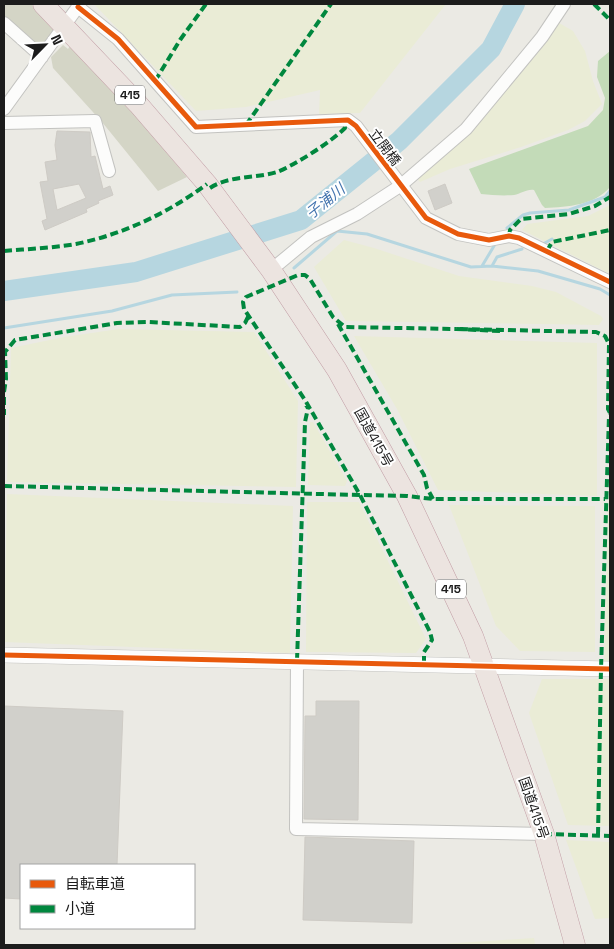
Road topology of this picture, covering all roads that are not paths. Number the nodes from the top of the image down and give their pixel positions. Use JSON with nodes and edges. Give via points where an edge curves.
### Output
{"nodes":[{"id":1,"x":43,"y":4,"type":"edge"},
{"id":2,"x":564,"y":4,"type":"edge"},
{"id":3,"x":79,"y":5,"type":"edge"},
{"id":4,"x":4,"y":23,"type":"edge"},
{"id":5,"x":65,"y":25,"type":"junction"},
{"id":6,"x":42,"y":57,"type":"junction"},
{"id":7,"x":4,"y":109,"type":"edge"},
{"id":8,"x":4,"y":123,"type":"edge"},
{"id":9,"x":109,"y":171,"type":"dead end"},
{"id":10,"x":398,"y":183,"type":"junction"},
{"id":11,"x":268,"y":265,"type":"junction"},
{"id":12,"x":610,"y":282,"type":"edge"},
{"id":13,"x":4,"y":655,"type":"edge"},
{"id":14,"x":297,"y":661,"type":"junction"},
{"id":15,"x":484,"y":665,"type":"junction"},
{"id":16,"x":610,"y":669,"type":"edge"},
{"id":17,"x":544,"y":834,"type":"junction"},
{"id":18,"x":576,"y":945,"type":"edge"}],
"edges":[{"from":1,"to":5,"type":"highway","name":"国道415号","number":"415"},
{"from":2,"to":10,"type":"street","via":[[542,37],[466,129]]},
{"from":3,"to":5,"type":"street"},
{"from":3,"to":10,"type":"street","name":"立開橋","via":[[118,39],[196,127],[348,120],[356,126]]},
{"from":4,"to":6,"type":"street"},
{"from":5,"to":6,"type":"street"},
{"from":5,"to":11,"type":"highway","name":"国道415号","number":"415","via":[[213,192]]},
{"from":6,"to":7,"type":"street"},
{"from":8,"to":9,"type":"street","via":[[95,121]]},
{"from":10,"to":11,"type":"street","via":[[357,214],[311,237]]},
{"from":10,"to":12,"type":"street","name":"立開橋","via":[[426,218],[458,234],[489,240],[509,236],[519,238]]},
{"from":11,"to":15,"type":"highway","name":"国道415号","number":"415","via":[[336,370],[407,496]]},
{"from":13,"to":14,"type":"street"},
{"from":14,"to":15,"type":"street"},
{"from":14,"to":17,"type":"street","via":[[296,829]]},
{"from":15,"to":16,"type":"street"},
{"from":15,"to":17,"type":"highway","name":"国道415号","number":"415"},
{"from":17,"to":18,"type":"highway","name":"国道415号","number":"415"}]}
